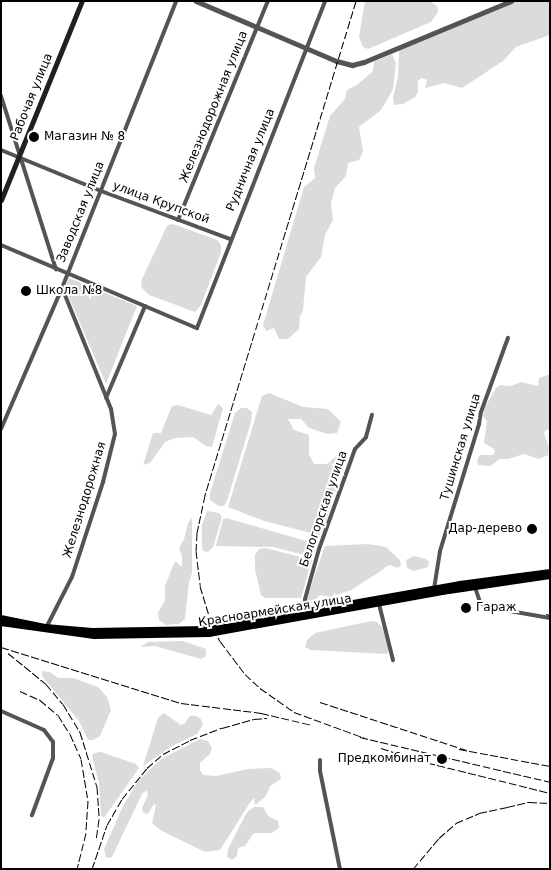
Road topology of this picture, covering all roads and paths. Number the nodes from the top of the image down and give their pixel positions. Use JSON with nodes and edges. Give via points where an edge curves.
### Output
{"nodes":[{"id":1,"x":82,"y":1,"type":"edge"},
{"id":2,"x":176,"y":1,"type":"edge"},
{"id":3,"x":196,"y":1,"type":"edge"},
{"id":4,"x":268,"y":1,"type":"edge"},
{"id":5,"x":325,"y":1,"type":"edge"},
{"id":6,"x":511,"y":1,"type":"edge"},
{"id":7,"x":257,"y":27,"type":"junction"},
{"id":8,"x":307,"y":48,"type":"junction"},
{"id":9,"x":1,"y":96,"type":"edge"},
{"id":10,"x":1,"y":150,"type":"edge"},
{"id":11,"x":19,"y":157,"type":"junction"},
{"id":12,"x":101,"y":191,"type":"junction"},
{"id":13,"x":1,"y":200,"type":"edge"},
{"id":14,"x":178,"y":220,"type":"junction"},
{"id":15,"x":230,"y":239,"type":"junction"},
{"id":16,"x":1,"y":246,"type":"edge"},
{"id":17,"x":56,"y":269,"type":"junction"},
{"id":18,"x":67,"y":274,"type":"junction"},
{"id":19,"x":62,"y":288,"type":"junction"},
{"id":20,"x":144,"y":306,"type":"junction"},
{"id":21,"x":508,"y":338,"type":"dead end"},
{"id":22,"x":106,"y":398,"type":"junction"},
{"id":23,"x":372,"y":415,"type":"dead end"},
{"id":24,"x":1,"y":429,"type":"edge"},
{"id":25,"x":550,"y":572,"type":"edge"},
{"id":26,"x":550,"y":576,"type":"edge"},
{"id":27,"x":474,"y":584,"type":"junction"},
{"id":28,"x":434,"y":591,"type":"junction"},
{"id":29,"x":379,"y":604,"type":"junction"},
{"id":30,"x":306,"y":612,"type":"junction"},
{"id":31,"x":1,"y":618,"type":"edge"},
{"id":32,"x":550,"y":618,"type":"edge"},
{"id":33,"x":1,"y":623,"type":"edge"},
{"id":34,"x":45,"y":628,"type":"junction"},
{"id":35,"x":393,"y":660,"type":"dead end"},
{"id":36,"x":1,"y":711,"type":"edge"},
{"id":37,"x":320,"y":760,"type":"dead end"},
{"id":38,"x":32,"y":815,"type":"dead end"},
{"id":39,"x":340,"y":869,"type":"edge"}],
"edges":[{"from":1,"to":11,"type":"main road","name":"Рабочая улица"},
{"from":2,"to":12,"type":"street","name":"Заводская улица"},
{"from":3,"to":7,"type":"street"},
{"from":4,"to":7,"type":"street","name":"Железнодорожная улица"},
{"from":5,"to":8,"type":"street","name":"Рудничная улица"},
{"from":6,"to":8,"type":"street","via":[[356,65],[345,64]]},
{"from":7,"to":8,"type":"street"},
{"from":7,"to":14,"type":"street","name":"Железнодорожная улица"},
{"from":8,"to":15,"type":"street","name":"Рудничная улица"},
{"from":9,"to":11,"type":"street"},
{"from":10,"to":11,"type":"street","name":"улица Крупской"},
{"from":11,"to":12,"type":"street","name":"улица Крупской"},
{"from":11,"to":13,"type":"main road","name":"Рабочая улица"},
{"from":11,"to":17,"type":"street"},
{"from":12,"to":14,"type":"street","name":"улица Крупской"},
{"from":12,"to":18,"type":"street","name":"Заводская улица"},
{"from":14,"to":15,"type":"street","name":"улица Крупской"},
{"from":15,"to":20,"type":"street","name":"Рудничная улица","via":[[197,328]]},
{"from":16,"to":17,"type":"street"},
{"from":17,"to":18,"type":"street"},
{"from":18,"to":19,"type":"street","name":"Заводская улица"},
{"from":18,"to":20,"type":"street"},
{"from":19,"to":22,"type":"street","name":"Железнодорожная"},
{"from":19,"to":24,"type":"street","name":"Заводская улица"},
{"from":20,"to":22,"type":"street"},
{"from":21,"to":28,"type":"street","name":"Тушинская улица","via":[[481,412],[440,551]]},
{"from":22,"to":34,"type":"street","name":"Железнодорожная","via":[[115,434],[106,473],[70,582]]},
{"from":23,"to":30,"type":"street","name":"Белогорская улица","via":[[366,437],[355,449],[319,549],[305,598]]},
{"from":25,"to":27,"type":"main road","name":"Красноармейская улица"},
{"from":26,"to":27,"type":"main road","name":"Красноармейская улица"},
{"from":27,"to":28,"type":"main road","name":"Красноармейская улица"},
{"from":27,"to":32,"type":"street","via":[[480,602],[486,607]]},
{"from":28,"to":29,"type":"main road","name":"Красноармейская улица"},
{"from":28,"to":30,"type":"main road","name":"Красноармейская улица"},
{"from":29,"to":34,"type":"main road","name":"Красноармейская улица","via":[[209,634],[123,637]]},
{"from":29,"to":35,"type":"street"},
{"from":30,"to":34,"type":"main road","name":"Красноармейская улица","via":[[193,630],[104,632]]},
{"from":31,"to":34,"type":"main road","name":"Красноармейская улица"},
{"from":33,"to":34,"type":"main road","name":"Красноармейская улица"},
{"from":36,"to":38,"type":"street","via":[[44,730],[53,742],[53,758]]},
{"from":37,"to":39,"type":"street"}]}
